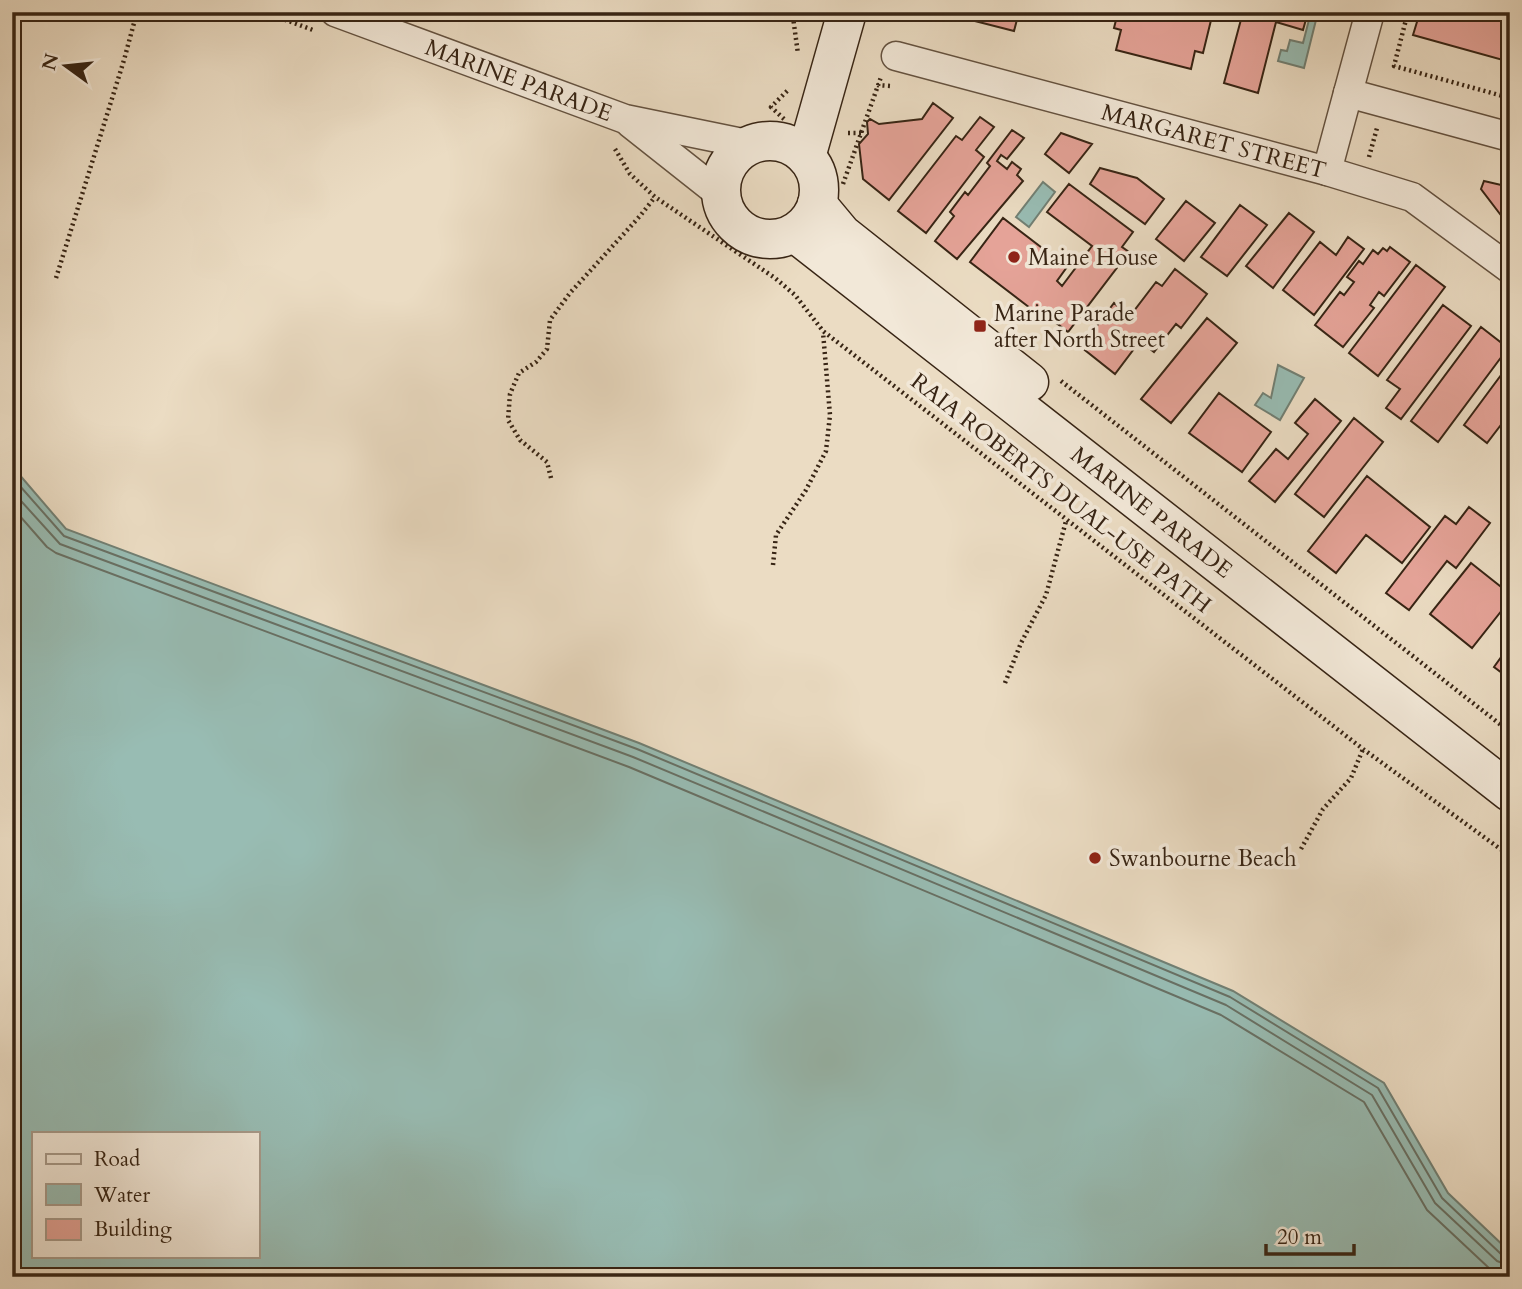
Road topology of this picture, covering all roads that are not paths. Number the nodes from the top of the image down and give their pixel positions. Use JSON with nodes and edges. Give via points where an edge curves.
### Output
{"nodes":[{"id":1,"x":335,"y":12,"type":"edge"},
{"id":2,"x":847,"y":12,"type":"edge"},
{"id":3,"x":1370,"y":12,"type":"edge"},
{"id":4,"x":896,"y":56,"type":"road end"},
{"id":5,"x":832,"y":66,"type":"junction"},
{"id":6,"x":1348,"y":93,"type":"junction"},
{"id":7,"x":617,"y":130,"type":"junction"},
{"id":8,"x":1510,"y":137,"type":"edge"},
{"id":9,"x":759,"y":144,"type":"junction"},
{"id":10,"x":806,"y":157,"type":"junction"},
{"id":11,"x":1327,"y":172,"type":"junction"},
{"id":12,"x":721,"y":195,"type":"junction"},
{"id":13,"x":817,"y":210,"type":"junction"},
{"id":14,"x":1510,"y":269,"type":"edge"},
{"id":15,"x":1510,"y":763,"type":"edge"},
{"id":16,"x":1510,"y":792,"type":"edge"}],
"edges":[{"from":1,"to":7,"type":"street","name":"MARINE PARADE"},
{"from":2,"to":5,"type":"street"},
{"from":3,"to":6,"type":"street"},
{"from":4,"to":11,"type":"street","name":"MARGARET STREET"},
{"from":5,"to":9,"type":"street"},
{"from":5,"to":10,"type":"street"},
{"from":6,"to":8,"type":"street"},
{"from":6,"to":11,"type":"street"},
{"from":7,"to":9,"type":"street","name":"MARINE PARADE"},
{"from":7,"to":12,"type":"street","name":"MARINE PARADE"},
{"from":9,"to":10,"type":"street","via":[[780,142]]},
{"from":9,"to":12,"type":"street","via":[[730,162]]},
{"from":10,"to":13,"type":"street","via":[[816,171]]},
{"from":11,"to":14,"type":"street","name":"MARGARET STREET","via":[[1412,197]]},
{"from":12,"to":13,"type":"street","via":[[734,224],[763,239],[780,239]]},
{"from":13,"to":15,"type":"street","name":"MARINE PARADE"},
{"from":13,"to":16,"type":"street","name":"MARINE PARADE"}]}
